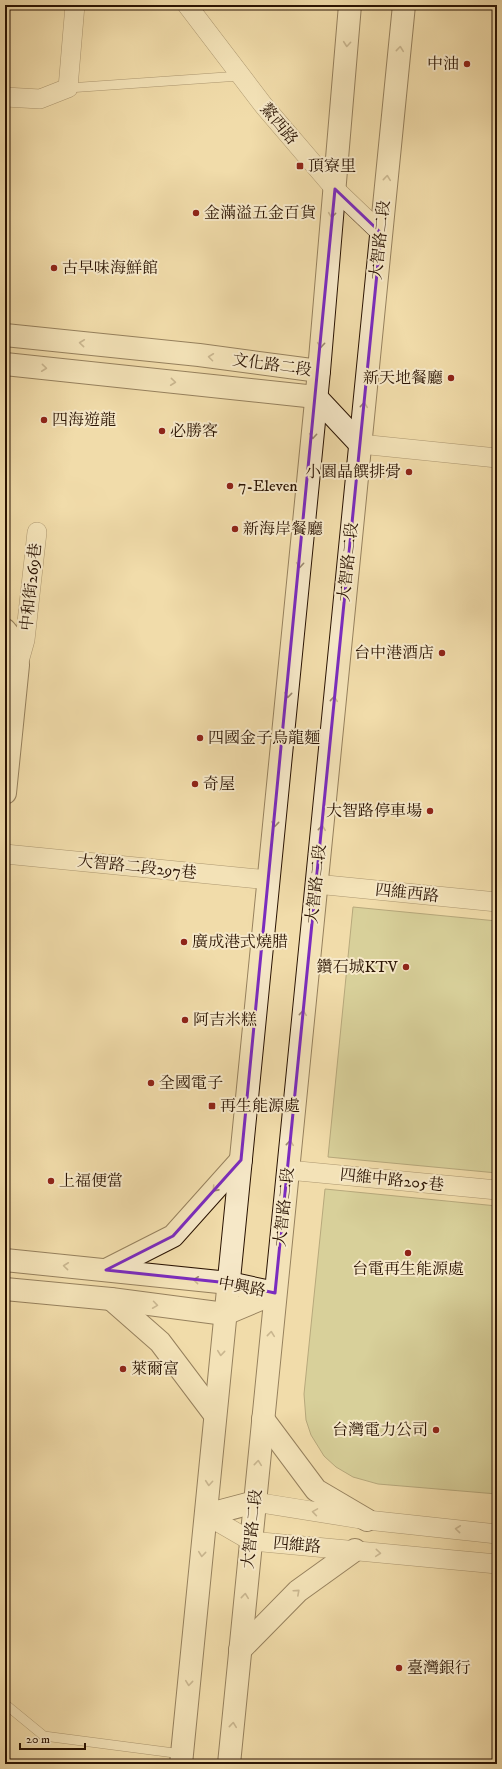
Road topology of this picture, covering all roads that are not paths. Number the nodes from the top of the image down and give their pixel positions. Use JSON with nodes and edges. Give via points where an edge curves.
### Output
{"nodes":[{"id":1,"x":75,"y":5,"type":"edge"},
{"id":2,"x":187,"y":5,"type":"edge"},
{"id":3,"x":350,"y":5,"type":"edge"},
{"id":4,"x":404,"y":5,"type":"edge"},
{"id":5,"x":240,"y":76,"type":"junction"},
{"id":6,"x":68,"y":88,"type":"junction"},
{"id":7,"x":5,"y":97,"type":"edge"},
{"id":8,"x":335,"y":188,"type":"junction"},
{"id":9,"x":381,"y":233,"type":"junction"},
{"id":10,"x":5,"y":335,"type":"edge"},
{"id":11,"x":5,"y":364,"type":"edge"},
{"id":12,"x":319,"y":371,"type":"junction"},
{"id":13,"x":316,"y":397,"type":"junction"},
{"id":14,"x":360,"y":444,"type":"junction"},
{"id":15,"x":497,"y":458,"type":"edge"},
{"id":16,"x":37,"y":532,"type":"dead end"},
{"id":17,"x":5,"y":630,"type":"edge"},
{"id":18,"x":18,"y":665,"type":"junction"},
{"id":19,"x":5,"y":793,"type":"edge"},
{"id":20,"x":5,"y":854,"type":"edge"},
{"id":21,"x":269,"y":880,"type":"junction"},
{"id":22,"x":316,"y":884,"type":"junction"},
{"id":23,"x":497,"y":902,"type":"edge"},
{"id":24,"x":241,"y":1160,"type":"junction"},
{"id":25,"x":288,"y":1170,"type":"junction"},
{"id":26,"x":497,"y":1190,"type":"edge"},
{"id":27,"x":5,"y":1260,"type":"edge"},
{"id":28,"x":106,"y":1270,"type":"junction"},
{"id":29,"x":229,"y":1283,"type":"junction"},
{"id":30,"x":5,"y":1289,"type":"edge"},
{"id":31,"x":275,"y":1293,"type":"junction"},
{"id":32,"x":111,"y":1299,"type":"junction"},
{"id":33,"x":225,"y":1314,"type":"junction"},
{"id":34,"x":215,"y":1415,"type":"junction"},
{"id":35,"x":263,"y":1419,"type":"junction"},
{"id":36,"x":255,"y":1502,"type":"junction"},
{"id":37,"x":206,"y":1515,"type":"junction"},
{"id":38,"x":367,"y":1520,"type":"junction"},
{"id":39,"x":497,"y":1534,"type":"edge"},
{"id":40,"x":251,"y":1541,"type":"junction"},
{"id":41,"x":355,"y":1550,"type":"junction"},
{"id":42,"x":497,"y":1564,"type":"edge"},
{"id":43,"x":240,"y":1650,"type":"junction"},
{"id":44,"x":5,"y":1704,"type":"edge"},
{"id":45,"x":182,"y":1759,"type":"edge"},
{"id":46,"x":229,"y":1764,"type":"edge"}],
"edges":[{"from":1,"to":6,"type":"street"},
{"from":2,"to":5,"type":"street","name":"鰲西路"},
{"from":3,"to":8,"type":"street","one_way":true},
{"from":9,"to":4,"type":"street","name":"大智路二段","one_way":true},
{"from":5,"to":6,"type":"lane"},
{"from":5,"to":8,"type":"street","name":"鰲西路"},
{"from":6,"to":7,"type":"street","via":[[40,99]]},
{"from":8,"to":9,"type":"street","name":"鰲西路"},
{"from":8,"to":12,"type":"street","one_way":true},
{"from":14,"to":9,"type":"street","name":"大智路二段","one_way":true},
{"from":12,"to":10,"type":"street","name":"文化路二段","one_way":true,"via":[[199,355]]},
{"from":11,"to":13,"type":"street","name":"文化路二段","one_way":true},
{"from":12,"to":13,"type":"street"},
{"from":12,"to":14,"type":"street","name":"文化路二段"},
{"from":13,"to":14,"type":"street","name":"文化路二段"},
{"from":13,"to":21,"type":"street","one_way":true},
{"from":14,"to":15,"type":"street"},
{"from":22,"to":14,"type":"street","name":"大智路二段","one_way":true},
{"from":16,"to":18,"type":"street","name":"中和街269巷","via":[[26,640]]},
{"from":17,"to":18,"type":"street","via":[[14,643]]},
{"from":18,"to":19,"type":"street"},
{"from":20,"to":21,"type":"street","name":"大智路二段297巷"},
{"from":21,"to":24,"type":"street"},
{"from":22,"to":23,"type":"street","name":"四維西路"},
{"from":25,"to":22,"type":"street","name":"大智路二段","one_way":true},
{"from":24,"to":28,"type":"street","one_way":true,"via":[[173,1236]]},
{"from":24,"to":29,"type":"street"},
{"from":25,"to":26,"type":"street","name":"四維中路205巷"},
{"from":25,"to":31,"type":"street","name":"大智路二段"},
{"from":28,"to":27,"type":"street","name":"中興路","one_way":true},
{"from":29,"to":28,"type":"street","name":"中興路","one_way":true},
{"from":29,"to":31,"type":"street","name":"中興路"},
{"from":29,"to":33,"type":"street"},
{"from":30,"to":32,"type":"street","name":"中興路"},
{"from":31,"to":33,"type":"street","name":"中興路"},
{"from":35,"to":31,"type":"street","name":"大智路二段","one_way":true},
{"from":32,"to":33,"type":"street","name":"中興路","one_way":true},
{"from":32,"to":34,"type":"street","via":[[160,1342]]},
{"from":33,"to":34,"type":"street","one_way":true},
{"from":34,"to":37,"type":"street","one_way":true},
{"from":36,"to":35,"type":"street","name":"大智路二段","one_way":true},
{"from":35,"to":38,"type":"street","via":[[316,1490]]},
{"from":36,"to":37,"type":"street"},
{"from":38,"to":36,"type":"street","one_way":true},
{"from":36,"to":40,"type":"street","name":"大智路二段"},
{"from":37,"to":40,"type":"street","name":"四維路"},
{"from":37,"to":45,"type":"street","one_way":true},
{"from":39,"to":38,"type":"street","one_way":true},
{"from":40,"to":41,"type":"street","name":"四維路"},
{"from":43,"to":40,"type":"street","name":"大智路二段","one_way":true},
{"from":41,"to":42,"type":"street","name":"四維路","one_way":true},
{"from":43,"to":41,"type":"street","one_way":true,"via":[[298,1591]]},
{"from":46,"to":43,"type":"street","name":"大智路二段","one_way":true},
{"from":44,"to":45,"type":"lane","via":[[44,1736]]}]}
